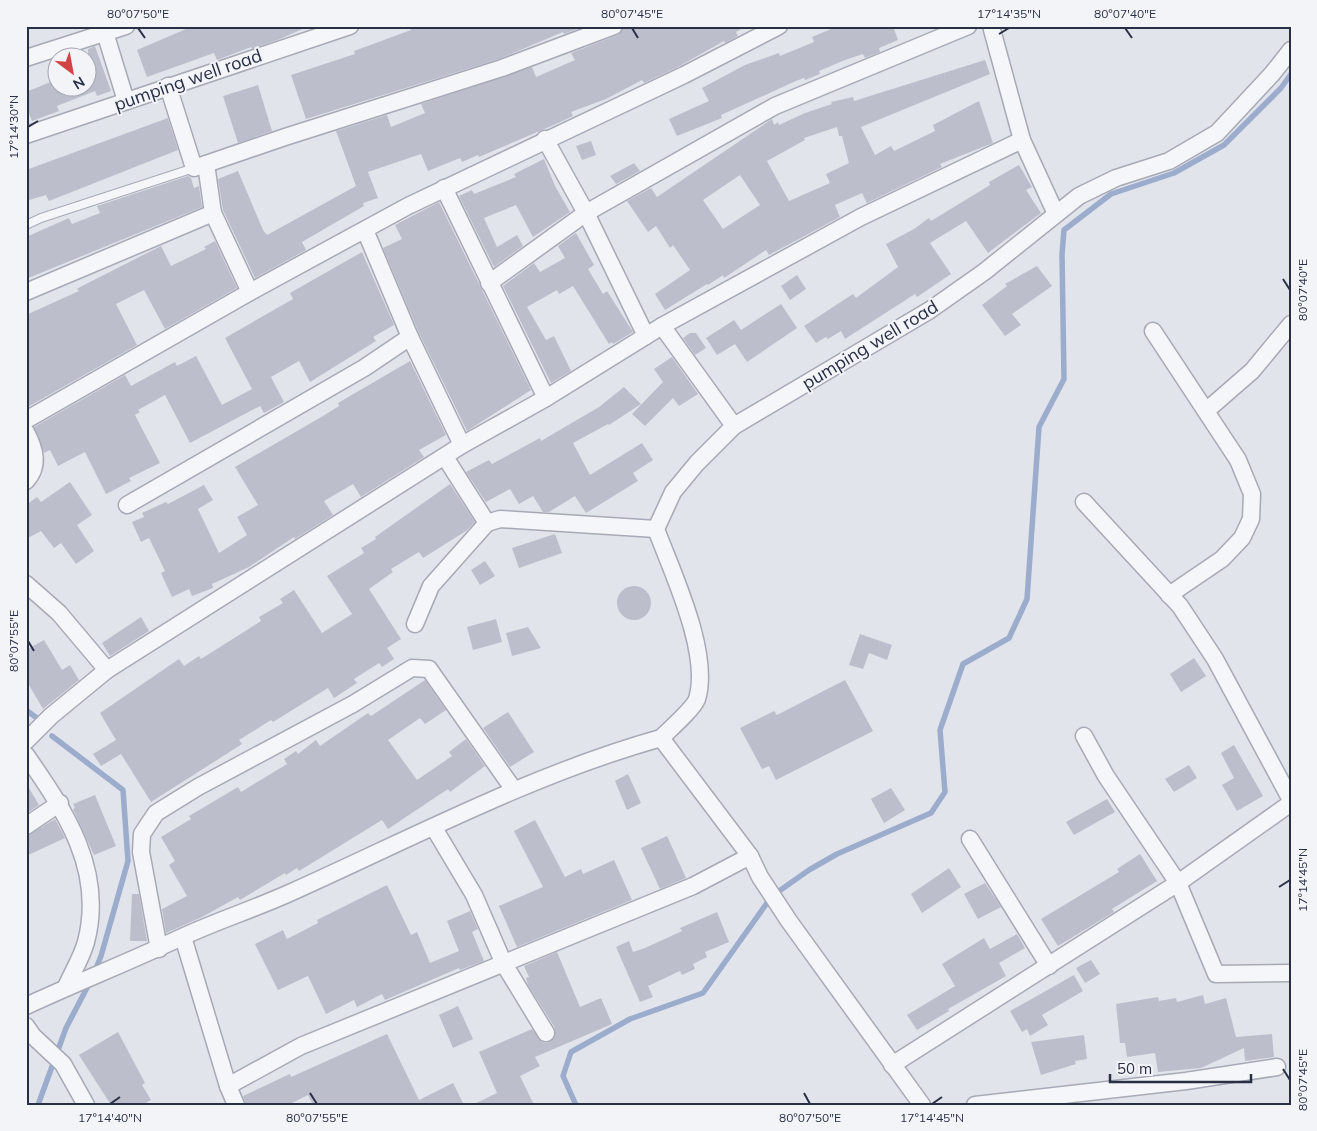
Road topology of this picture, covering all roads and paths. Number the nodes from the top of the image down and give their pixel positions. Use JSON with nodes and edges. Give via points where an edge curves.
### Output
{"nodes":[{"id":1,"x":126,"y":26,"type":"edge"},
{"id":2,"x":350,"y":26,"type":"edge"},
{"id":3,"x":614,"y":26,"type":"edge"},
{"id":4,"x":778,"y":26,"type":"edge"},
{"id":5,"x":968,"y":26,"type":"edge"},
{"id":6,"x":991,"y":26,"type":"edge"},
{"id":7,"x":104,"y":30,"type":"edge"},
{"id":8,"x":1291,"y":50,"type":"edge"},
{"id":9,"x":26,"y":58,"type":"edge"},
{"id":10,"x":168,"y":86,"type":"junction"},
{"id":11,"x":126,"y":101,"type":"junction"},
{"id":12,"x":26,"y":136,"type":"edge"},
{"id":13,"x":545,"y":139,"type":"junction"},
{"id":14,"x":1022,"y":140,"type":"junction"},
{"id":15,"x":200,"y":166,"type":"junction"},
{"id":16,"x":444,"y":188,"type":"junction"},
{"id":17,"x":213,"y":213,"type":"junction"},
{"id":18,"x":586,"y":213,"type":"junction"},
{"id":19,"x":1056,"y":214,"type":"junction"},
{"id":20,"x":26,"y":225,"type":"edge"},
{"id":21,"x":366,"y":230,"type":"junction"},
{"id":22,"x":489,"y":283,"type":"junction"},
{"id":23,"x":26,"y":292,"type":"edge"},
{"id":24,"x":250,"y":292,"type":"junction"},
{"id":25,"x":1291,"y":324,"type":"edge"},
{"id":26,"x":662,"y":326,"type":"junction"},
{"id":27,"x":1153,"y":331,"type":"dead end"},
{"id":28,"x":646,"y":336,"type":"junction"},
{"id":29,"x":410,"y":337,"type":"junction"},
{"id":30,"x":546,"y":398,"type":"junction"},
{"id":31,"x":1206,"y":411,"type":"junction"},
{"id":32,"x":26,"y":420,"type":"edge"},
{"id":33,"x":734,"y":426,"type":"junction"},
{"id":34,"x":26,"y":432,"type":"edge"},
{"id":35,"x":462,"y":444,"type":"junction"},
{"id":36,"x":445,"y":457,"type":"junction"},
{"id":37,"x":26,"y":481,"type":"edge"},
{"id":38,"x":1084,"y":502,"type":"dead end"},
{"id":39,"x":127,"y":505,"type":"dead end"},
{"id":40,"x":487,"y":523,"type":"junction"},
{"id":41,"x":656,"y":529,"type":"junction"},
{"id":42,"x":26,"y":584,"type":"edge"},
{"id":43,"x":1170,"y":595,"type":"junction"},
{"id":44,"x":415,"y":624,"type":"dead end"},
{"id":45,"x":107,"y":670,"type":"junction"},
{"id":46,"x":1084,"y":736,"type":"dead end"},
{"id":47,"x":661,"y":738,"type":"junction"},
{"id":48,"x":29,"y":739,"type":"edge"},
{"id":49,"x":26,"y":755,"type":"edge"},
{"id":50,"x":514,"y":790,"type":"junction"},
{"id":51,"x":1291,"y":801,"type":"edge"},
{"id":52,"x":60,"y":803,"type":"junction"},
{"id":53,"x":26,"y":826,"type":"edge"},
{"id":54,"x":434,"y":828,"type":"junction"},
{"id":55,"x":970,"y":839,"type":"dead end"},
{"id":56,"x":750,"y":856,"type":"junction"},
{"id":57,"x":1178,"y":883,"type":"junction"},
{"id":58,"x":182,"y":937,"type":"junction"},
{"id":59,"x":159,"y":949,"type":"junction"},
{"id":60,"x":504,"y":964,"type":"junction"},
{"id":61,"x":1049,"y":966,"type":"junction"},
{"id":62,"x":1291,"y":973,"type":"edge"},
{"id":63,"x":71,"y":986,"type":"junction"},
{"id":64,"x":26,"y":1006,"type":"edge"},
{"id":65,"x":30,"y":1031,"type":"edge"},
{"id":66,"x":546,"y":1033,"type":"dead end"},
{"id":67,"x":892,"y":1065,"type":"junction"},
{"id":68,"x":1277,"y":1067,"type":"dead end"},
{"id":69,"x":228,"y":1086,"type":"junction"},
{"id":70,"x":86,"y":1105,"type":"edge"},
{"id":71,"x":236,"y":1105,"type":"edge"},
{"id":72,"x":922,"y":1105,"type":"edge"},
{"id":73,"x":975,"y":1105,"type":"edge"}],
"edges":[{"from":1,"to":7,"type":"street"},
{"from":2,"to":10,"type":"street","name":"pumping well road"},
{"from":3,"to":15,"type":"street","via":[[502,68]]},
{"from":4,"to":13,"type":"street","via":[[684,75]]},
{"from":5,"to":18,"type":"street","via":[[775,106]]},
{"from":6,"to":14,"type":"street"},
{"from":7,"to":9,"type":"street"},
{"from":7,"to":11,"type":"street"},
{"from":8,"to":19,"type":"street","name":"pumping well road","via":[[1217,133],[1169,161],[1116,178],[1079,196]]},
{"from":10,"to":11,"type":"street","name":"pumping well road"},
{"from":10,"to":15,"type":"street"},
{"from":11,"to":12,"type":"street","name":"pumping well road"},
{"from":13,"to":16,"type":"street"},
{"from":13,"to":18,"type":"street"},
{"from":14,"to":19,"type":"street"},
{"from":14,"to":26,"type":"street","via":[[860,217]]},
{"from":15,"to":17,"type":"street"},
{"from":15,"to":20,"type":"lane"},
{"from":16,"to":21,"type":"street"},
{"from":16,"to":22,"type":"street"},
{"from":17,"to":23,"type":"street"},
{"from":17,"to":24,"type":"street"},
{"from":18,"to":22,"type":"street"},
{"from":18,"to":28,"type":"street"},
{"from":19,"to":33,"type":"street","name":"pumping well road","via":[[930,310]]},
{"from":21,"to":24,"type":"street"},
{"from":21,"to":29,"type":"street"},
{"from":22,"to":30,"type":"street"},
{"from":24,"to":32,"type":"street"},
{"from":25,"to":31,"type":"street","via":[[1252,371]]},
{"from":26,"to":28,"type":"street"},
{"from":26,"to":33,"type":"street"},
{"from":27,"to":31,"type":"street"},
{"from":28,"to":30,"type":"street"},
{"from":29,"to":35,"type":"street"},
{"from":29,"to":39,"type":"street","via":[[364,368]]},
{"from":30,"to":35,"type":"street"},
{"from":31,"to":43,"type":"street","via":[[1238,460],[1249,485],[1251,519],[1242,538],[1222,558]]},
{"from":33,"to":41,"type":"street","name":"pumping well road","via":[[673,492]]},
{"from":34,"to":37,"type":"street","via":[[34,447],[36,466]]},
{"from":35,"to":36,"type":"street"},
{"from":36,"to":40,"type":"street"},
{"from":36,"to":45,"type":"street"},
{"from":38,"to":43,"type":"street"},
{"from":40,"to":41,"type":"street","via":[[500,519]]},
{"from":40,"to":44,"type":"street","via":[[431,586]]},
{"from":41,"to":47,"type":"street","via":[[696,638],[699,676],[697,700]]},
{"from":42,"to":45,"type":"street","via":[[59,612]]},
{"from":43,"to":51,"type":"street","via":[[1215,659]]},
{"from":45,"to":48,"type":"street","via":[[51,716]]},
{"from":46,"to":57,"type":"street","via":[[1106,776]]},
{"from":47,"to":50,"type":"street","via":[[612,752]]},
{"from":47,"to":56,"type":"street"},
{"from":49,"to":52,"type":"street"},
{"from":50,"to":54,"type":"street"},
{"from":50,"to":59,"type":"street","via":[[429,669],[412,668],[198,787],[156,814],[142,834],[141,852]]},
{"from":51,"to":57,"type":"street"},
{"from":52,"to":53,"type":"street"},
{"from":52,"to":63,"type":"street","via":[[83,852],[92,894],[86,942]]},
{"from":54,"to":58,"type":"street","via":[[262,906]]},
{"from":54,"to":60,"type":"street","via":[[474,895]]},
{"from":55,"to":61,"type":"street"},
{"from":56,"to":60,"type":"street","via":[[693,886]]},
{"from":56,"to":67,"type":"street","via":[[789,922]]},
{"from":57,"to":61,"type":"street"},
{"from":57,"to":62,"type":"street","via":[[1216,974]]},
{"from":58,"to":59,"type":"street"},
{"from":58,"to":69,"type":"street"},
{"from":59,"to":63,"type":"street"},
{"from":60,"to":66,"type":"street"},
{"from":60,"to":69,"type":"street","via":[[301,1046]]},
{"from":61,"to":67,"type":"street"},
{"from":63,"to":64,"type":"street"},
{"from":65,"to":70,"type":"street","via":[[63,1064]]},
{"from":67,"to":72,"type":"street"},
{"from":68,"to":73,"type":"street","via":[[1186,1081]]},
{"from":69,"to":71,"type":"street"}]}
